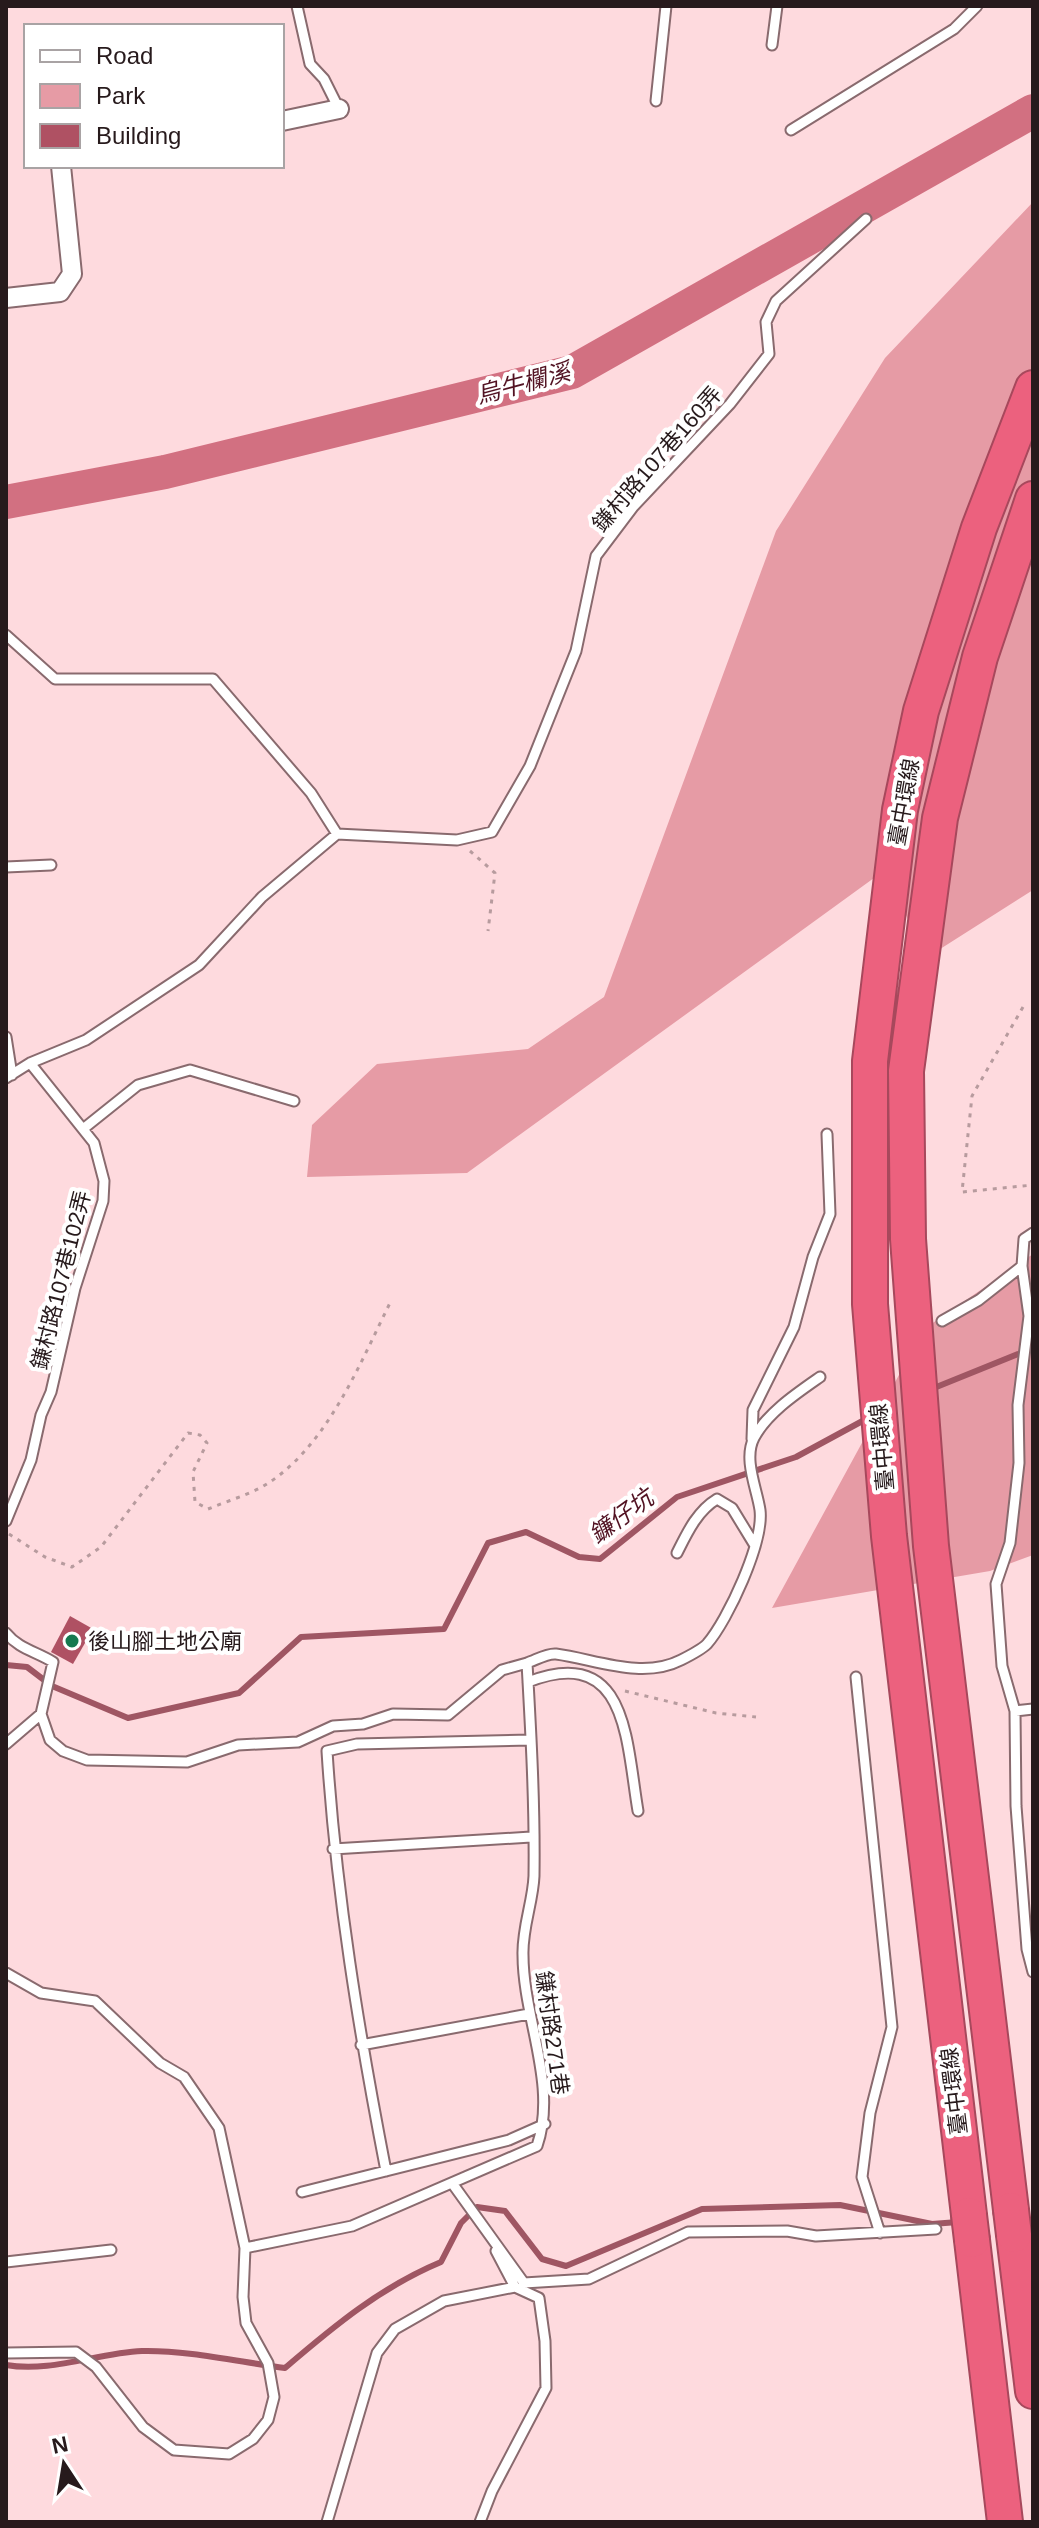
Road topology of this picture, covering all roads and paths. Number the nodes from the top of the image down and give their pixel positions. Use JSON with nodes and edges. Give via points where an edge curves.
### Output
{"nodes":[{"id":1,"x":297,"y":6,"type":"edge"},
{"id":2,"x":666,"y":6,"type":"edge"},
{"id":3,"x":777,"y":6,"type":"edge"},
{"id":4,"x":977,"y":6,"type":"edge"},
{"id":5,"x":772,"y":45,"type":"dead end"},
{"id":6,"x":656,"y":101,"type":"dead end"},
{"id":7,"x":339,"y":109,"type":"joint"},
{"id":8,"x":284,"y":121,"type":"edge"},
{"id":9,"x":791,"y":130,"type":"dead end"},
{"id":10,"x":61,"y":168,"type":"edge"},
{"id":11,"x":866,"y":219,"type":"dead end"},
{"id":12,"x":6,"y":298,"type":"edge"},
{"id":13,"x":1033,"y":388,"type":"edge"},
{"id":14,"x":1033,"y":499,"type":"edge"},
{"id":15,"x":6,"y":635,"type":"edge"},
{"id":16,"x":337,"y":834,"type":"junction"},
{"id":17,"x":457,"y":840,"type":"junction"},
{"id":18,"x":51,"y":865,"type":"dead end"},
{"id":19,"x":6,"y":867,"type":"edge"},
{"id":20,"x":488,"y":931,"type":"dead end"},
{"id":21,"x":1023,"y":1007,"type":"dead end"},
{"id":22,"x":6,"y":1037,"type":"edge"},
{"id":23,"x":30,"y":1063,"type":"junction"},
{"id":24,"x":9,"y":1076,"type":"edge"},
{"id":25,"x":294,"y":1101,"type":"dead end"},
{"id":26,"x":83,"y":1129,"type":"junction"},
{"id":27,"x":827,"y":1134,"type":"dead end"},
{"id":28,"x":1033,"y":1185,"type":"edge"},
{"id":29,"x":1033,"y":1233,"type":"edge"},
{"id":30,"x":1022,"y":1266,"type":"junction"},
{"id":31,"x":390,"y":1303,"type":"dead end"},
{"id":32,"x":942,"y":1321,"type":"dead end"},
{"id":33,"x":820,"y":1377,"type":"dead end"},
{"id":34,"x":752,"y":1440,"type":"junction"},
{"id":35,"x":6,"y":1521,"type":"edge"},
{"id":36,"x":6,"y":1532,"type":"edge"},
{"id":37,"x":754,"y":1544,"type":"junction"},
{"id":38,"x":677,"y":1553,"type":"dead end"},
{"id":39,"x":6,"y":1633,"type":"edge"},
{"id":40,"x":527,"y":1663,"type":"junction"},
{"id":41,"x":856,"y":1677,"type":"dead end"},
{"id":42,"x":528,"y":1682,"type":"junction"},
{"id":43,"x":605,"y":1687,"type":"junction"},
{"id":44,"x":1033,"y":1709,"type":"edge"},
{"id":45,"x":1015,"y":1711,"type":"junction"},
{"id":46,"x":41,"y":1714,"type":"junction"},
{"id":47,"x":756,"y":1717,"type":"dead end"},
{"id":48,"x":530,"y":1740,"type":"junction"},
{"id":49,"x":6,"y":1744,"type":"edge"},
{"id":50,"x":638,"y":1811,"type":"dead end"},
{"id":51,"x":531,"y":1837,"type":"junction"},
{"id":52,"x":333,"y":1849,"type":"junction"},
{"id":53,"x":1033,"y":1972,"type":"edge"},
{"id":54,"x":6,"y":1973,"type":"edge"},
{"id":55,"x":529,"y":2014,"type":"junction"},
{"id":56,"x":361,"y":2045,"type":"junction"},
{"id":57,"x":545,"y":2124,"type":"junction"},
{"id":58,"x":386,"y":2171,"type":"junction"},
{"id":59,"x":452,"y":2183,"type":"junction"},
{"id":60,"x":302,"y":2192,"type":"dead end"},
{"id":61,"x":475,"y":2212,"type":"junction"},
{"id":62,"x":936,"y":2229,"type":"dead end"},
{"id":63,"x":880,"y":2233,"type":"junction"},
{"id":64,"x":245,"y":2248,"type":"junction"},
{"id":65,"x":111,"y":2250,"type":"dead end"},
{"id":66,"x":6,"y":2262,"type":"edge"},
{"id":67,"x":515,"y":2287,"type":"junction"},
{"id":68,"x":6,"y":2353,"type":"edge"},
{"id":69,"x":1033,"y":2391,"type":"edge"},
{"id":70,"x":327,"y":2522,"type":"edge"},
{"id":71,"x":480,"y":2522,"type":"edge"},
{"id":72,"x":1005,"y":2522,"type":"edge"}],
"edges":[{"from":1,"to":7,"type":"lane","via":[[310,64]]},
{"from":2,"to":6,"type":"lane"},
{"from":3,"to":5,"type":"lane"},
{"from":4,"to":9,"type":"lane","via":[[954,29]]},
{"from":7,"to":8,"type":"street"},
{"from":10,"to":12,"type":"street","via":[[72,274],[60,292]]},
{"from":11,"to":17,"type":"lane","name":"鎌村路107巷160弄","via":[[776,301],[766,322],[769,354],[596,556],[576,651],[530,766],[492,832]]},
{"from":13,"to":72,"type":"highway","name":"臺中環線","via":[[979,528],[921,711],[900,810],[870,1061],[870,1304],[889,1536]]},
{"from":14,"to":69,"type":"highway","name":"臺中環線","via":[[980,657],[940,818],[906,1071],[908,1239],[931,1546]]},
{"from":15,"to":16,"type":"lane","via":[[55,679],[213,679],[311,793]]},
{"from":16,"to":17,"type":"lane","name":"鎌村路107巷160弄"},
{"from":16,"to":23,"type":"lane","via":[[262,897],[199,965],[86,1040]]},
{"from":17,"to":20,"type":"path","via":[[495,873]]},
{"from":18,"to":19,"type":"lane"},
{"from":21,"to":28,"type":"path","via":[[972,1096],[962,1192]]},
{"from":22,"to":24,"type":"lane"},
{"from":23,"to":24,"type":"lane"},
{"from":23,"to":26,"type":"lane","name":"鎌村路107巷102弄"},
{"from":25,"to":26,"type":"lane","via":[[190,1070],[138,1085]]},
{"from":26,"to":35,"type":"lane","name":"鎌村路107巷102弄","via":[[94,1143],[104,1181],[103,1201],[31,1460]]},
{"from":27,"to":34,"type":"lane","via":[[830,1214],[794,1327],[753,1410]]},
{"from":29,"to":30,"type":"lane","via":[[1024,1239]]},
{"from":30,"to":32,"type":"lane"},
{"from":30,"to":45,"type":"lane","via":[[1029,1316],[1018,1405],[1016,1493],[1010,1543],[996,1584],[1002,1666]]},
{"from":31,"to":36,"type":"path","via":[[338,1408],[295,1460],[261,1487],[208,1509],[195,1502],[193,1472],[207,1443],[188,1433],[101,1547],[72,1567]]},
{"from":33,"to":34,"type":"lane","via":[[788,1400]]},
{"from":34,"to":37,"type":"lane","via":[[751,1474],[760,1513]]},
{"from":37,"to":38,"type":"lane","via":[[732,1508],[717,1499],[689,1528]]},
{"from":37,"to":40,"type":"lane","via":[[745,1573],[706,1645],[678,1662],[640,1668],[553,1654]]},
{"from":39,"to":46,"type":"lane","via":[[18,1647],[53,1662]]},
{"from":40,"to":42,"type":"lane","name":"鎌村路271巷"},
{"from":40,"to":46,"type":"lane","via":[[502,1670],[448,1715],[393,1714],[333,1726],[298,1742],[238,1745],[187,1762],[87,1760],[50,1740]]},
{"from":41,"to":63,"type":"lane","via":[[892,2027],[870,2113],[862,2177]]},
{"from":42,"to":43,"type":"lane","via":[[556,1671],[588,1674]]},
{"from":42,"to":48,"type":"lane","name":"鎌村路271巷"},
{"from":43,"to":47,"type":"path"},
{"from":43,"to":50,"type":"lane","via":[[623,1724]]},
{"from":44,"to":45,"type":"lane"},
{"from":45,"to":53,"type":"lane","via":[[1016,1806]]},
{"from":46,"to":49,"type":"lane"},
{"from":48,"to":51,"type":"lane","name":"鎌村路271巷"},
{"from":48,"to":52,"type":"lane","via":[[357,1744],[327,1751]]},
{"from":51,"to":52,"type":"lane"},
{"from":51,"to":55,"type":"lane","name":"鎌村路271巷","via":[[534,1879],[523,1954]]},
{"from":52,"to":56,"type":"lane"},
{"from":54,"to":64,"type":"lane","via":[[41,1993],[95,2001],[160,2063],[184,2077],[219,2128]]},
{"from":55,"to":56,"type":"lane"},
{"from":55,"to":57,"type":"lane","name":"鎌村路271巷"},
{"from":56,"to":58,"type":"lane"},
{"from":57,"to":58,"type":"lane","via":[[509,2140]]},
{"from":57,"to":59,"type":"lane","name":"鎌村路271巷","via":[[537,2146]]},
{"from":58,"to":60,"type":"lane"},
{"from":59,"to":61,"type":"lane"},
{"from":59,"to":64,"type":"lane","name":"鎌村路271巷","via":[[352,2226]]},
{"from":61,"to":63,"type":"lane","via":[[524,2283],[589,2279],[688,2232]]},
{"from":61,"to":67,"type":"lane"},
{"from":62,"to":63,"type":"lane"},
{"from":64,"to":68,"type":"lane","via":[[246,2323],[268,2363],[274,2397],[268,2420],[253,2439],[229,2454],[174,2450],[143,2427],[96,2367],[76,2352]]},
{"from":65,"to":66,"type":"lane"},
{"from":67,"to":70,"type":"lane","via":[[444,2301],[395,2329],[377,2353]]},
{"from":67,"to":71,"type":"lane","via":[[539,2298],[546,2388]]}]}
